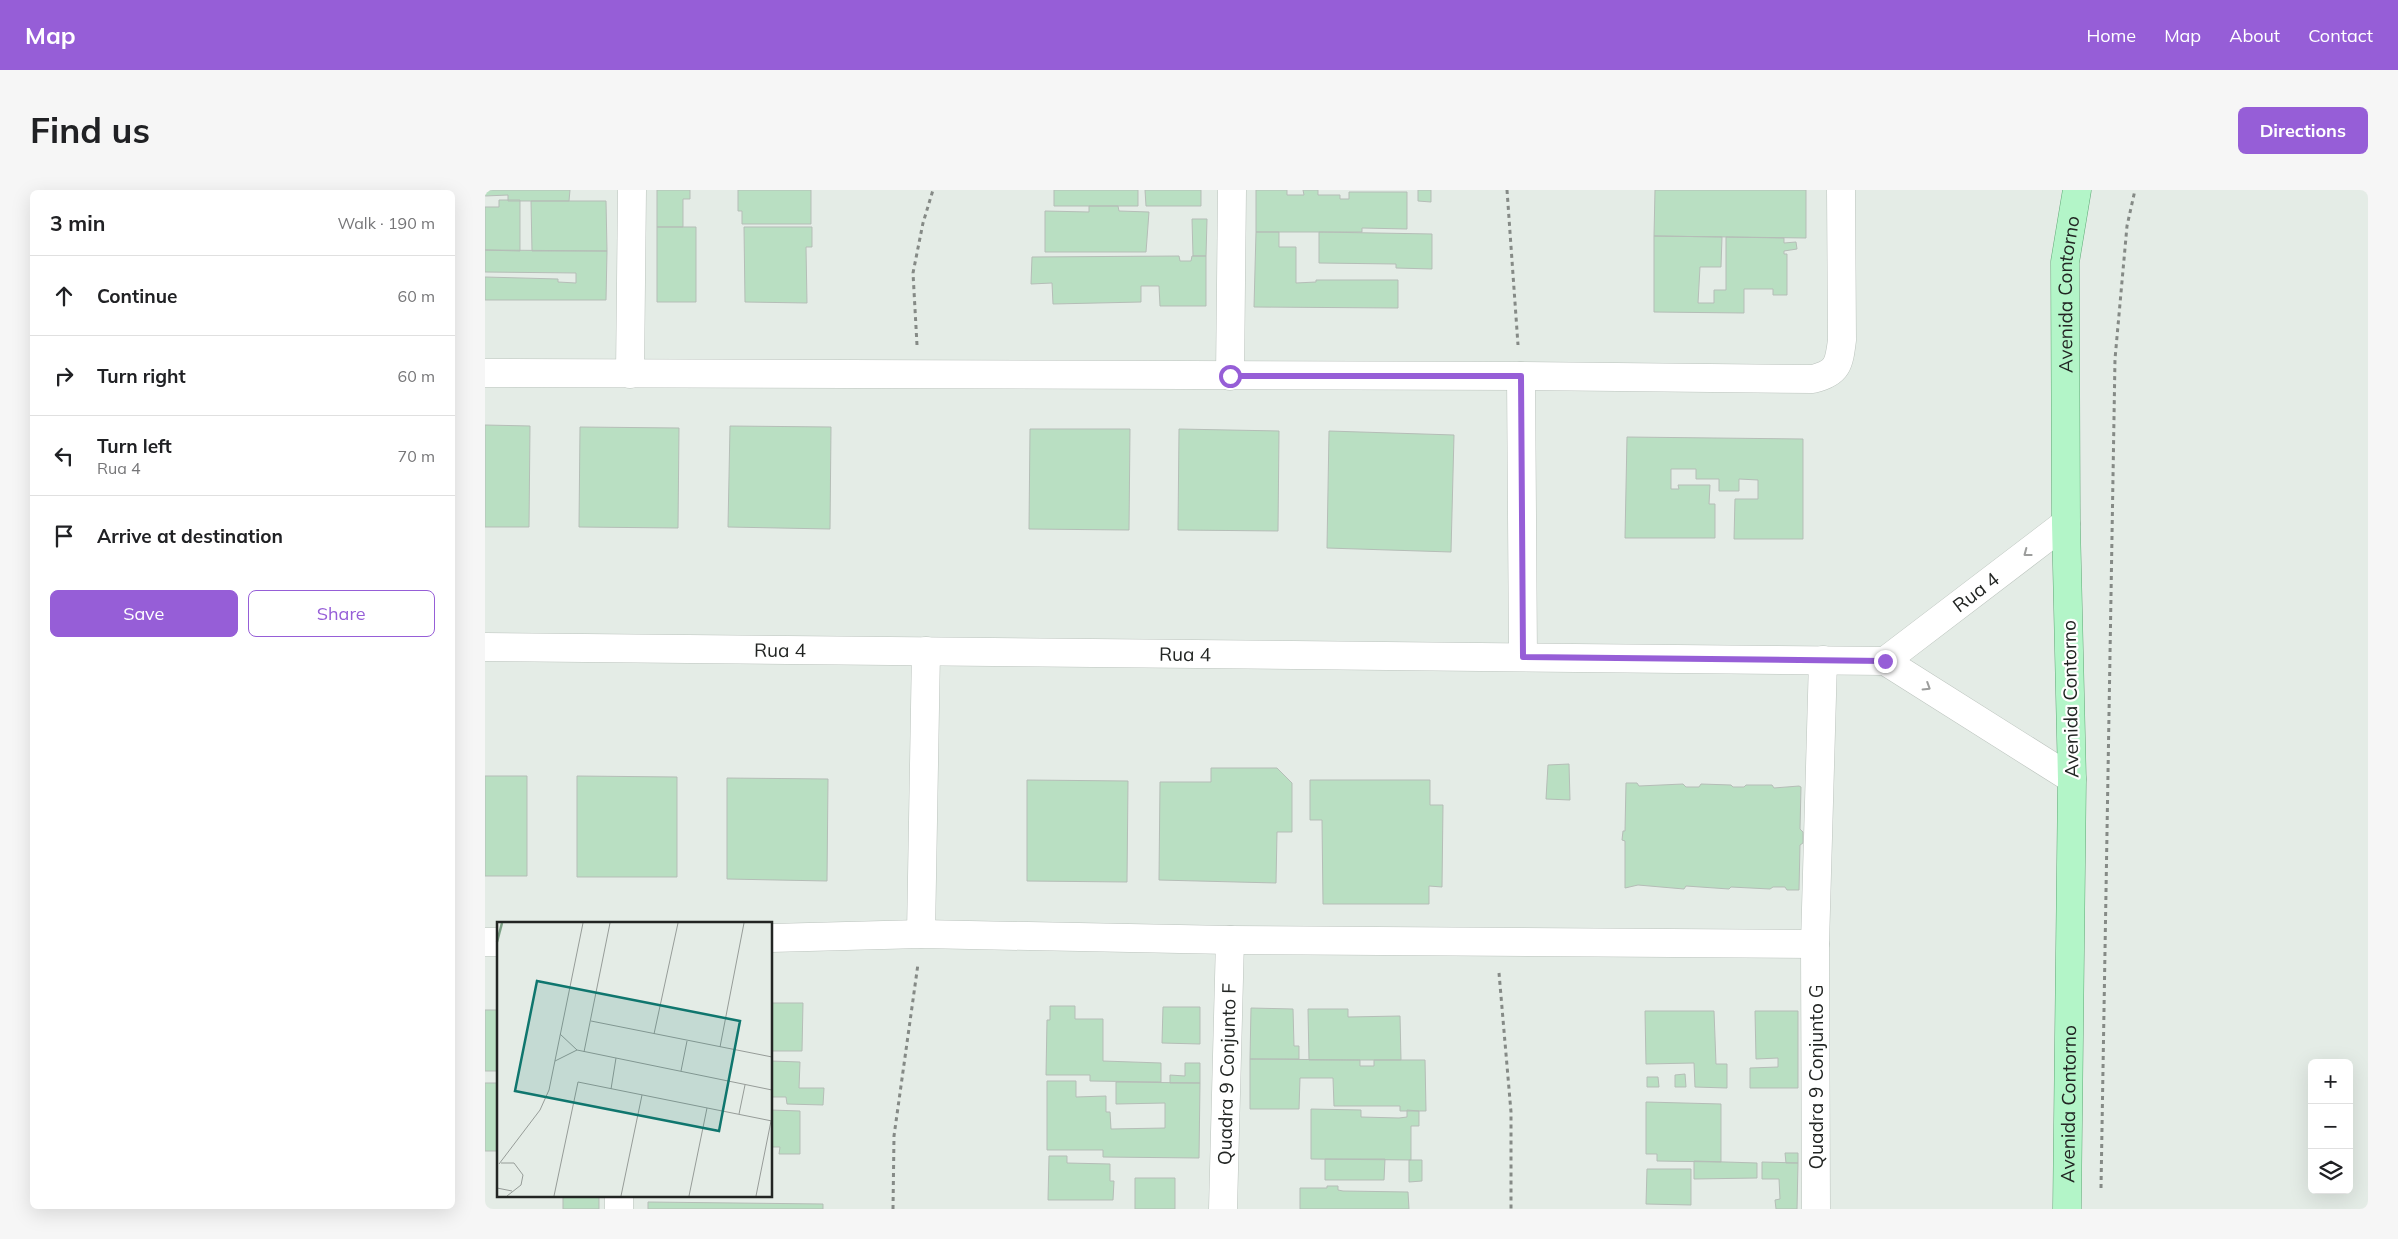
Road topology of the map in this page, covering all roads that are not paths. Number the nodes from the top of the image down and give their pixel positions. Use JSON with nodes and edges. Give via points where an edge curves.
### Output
{"nodes":[{"id":1,"x":632,"y":190,"type":"edge"},
{"id":2,"x":1232,"y":190,"type":"edge"},
{"id":3,"x":1841,"y":190,"type":"edge"},
{"id":4,"x":2077,"y":190,"type":"edge"},
{"id":5,"x":485,"y":373,"type":"edge"},
{"id":6,"x":630,"y":374,"type":"junction"},
{"id":7,"x":1230,"y":376,"type":"junction"},
{"id":8,"x":1521,"y":376,"type":"junction"},
{"id":9,"x":2066,"y":523,"type":"junction"},
{"id":10,"x":485,"y":647,"type":"edge"},
{"id":11,"x":926,"y":652,"type":"junction"},
{"id":12,"x":1523,"y":657,"type":"junction"},
{"id":13,"x":1823,"y":660,"type":"junction"},
{"id":14,"x":1885,"y":661,"type":"junction"},
{"id":15,"x":2072,"y":779,"type":"junction"},
{"id":16,"x":921,"y":934,"type":"junction"},
{"id":17,"x":773,"y":938,"type":"edge"},
{"id":18,"x":1230,"y":940,"type":"junction"},
{"id":19,"x":1815,"y":944,"type":"junction"},
{"id":20,"x":619,"y":1196,"type":"edge"},
{"id":21,"x":619,"y":1209,"type":"edge"},
{"id":22,"x":1223,"y":1209,"type":"edge"},
{"id":23,"x":1817,"y":1209,"type":"edge"},
{"id":24,"x":2067,"y":1209,"type":"edge"}],
"edges":[{"from":1,"to":6,"type":"street"},
{"from":2,"to":7,"type":"street"},
{"from":3,"to":8,"type":"street","via":[[1842,340],[1839,362],[1825,376],[1813,379]]},
{"from":4,"to":9,"type":"main road","name":"Avenida Contorno","via":[[2065,262]]},
{"from":5,"to":6,"type":"street"},
{"from":6,"to":7,"type":"street"},
{"from":7,"to":8,"type":"street"},
{"from":8,"to":12,"type":"street"},
{"from":9,"to":14,"type":"street","name":"Rua 4","one_way":true},
{"from":9,"to":15,"type":"main road","name":"Avenida Contorno"},
{"from":10,"to":11,"type":"street","name":"Rua 4"},
{"from":11,"to":12,"type":"street","name":"Rua 4"},
{"from":11,"to":16,"type":"street"},
{"from":12,"to":13,"type":"street","name":"Rua 4"},
{"from":13,"to":14,"type":"street","name":"Rua 4"},
{"from":13,"to":19,"type":"street","name":"Quadra 9 Conjunto G"},
{"from":14,"to":15,"type":"street","one_way":true},
{"from":15,"to":24,"type":"main road","name":"Avenida Contorno"},
{"from":16,"to":17,"type":"street"},
{"from":16,"to":18,"type":"street"},
{"from":18,"to":19,"type":"street"},
{"from":18,"to":22,"type":"street","name":"Quadra 9 Conjunto F"},
{"from":19,"to":23,"type":"street","name":"Quadra 9 Conjunto G"},
{"from":20,"to":21,"type":"street"}]}
